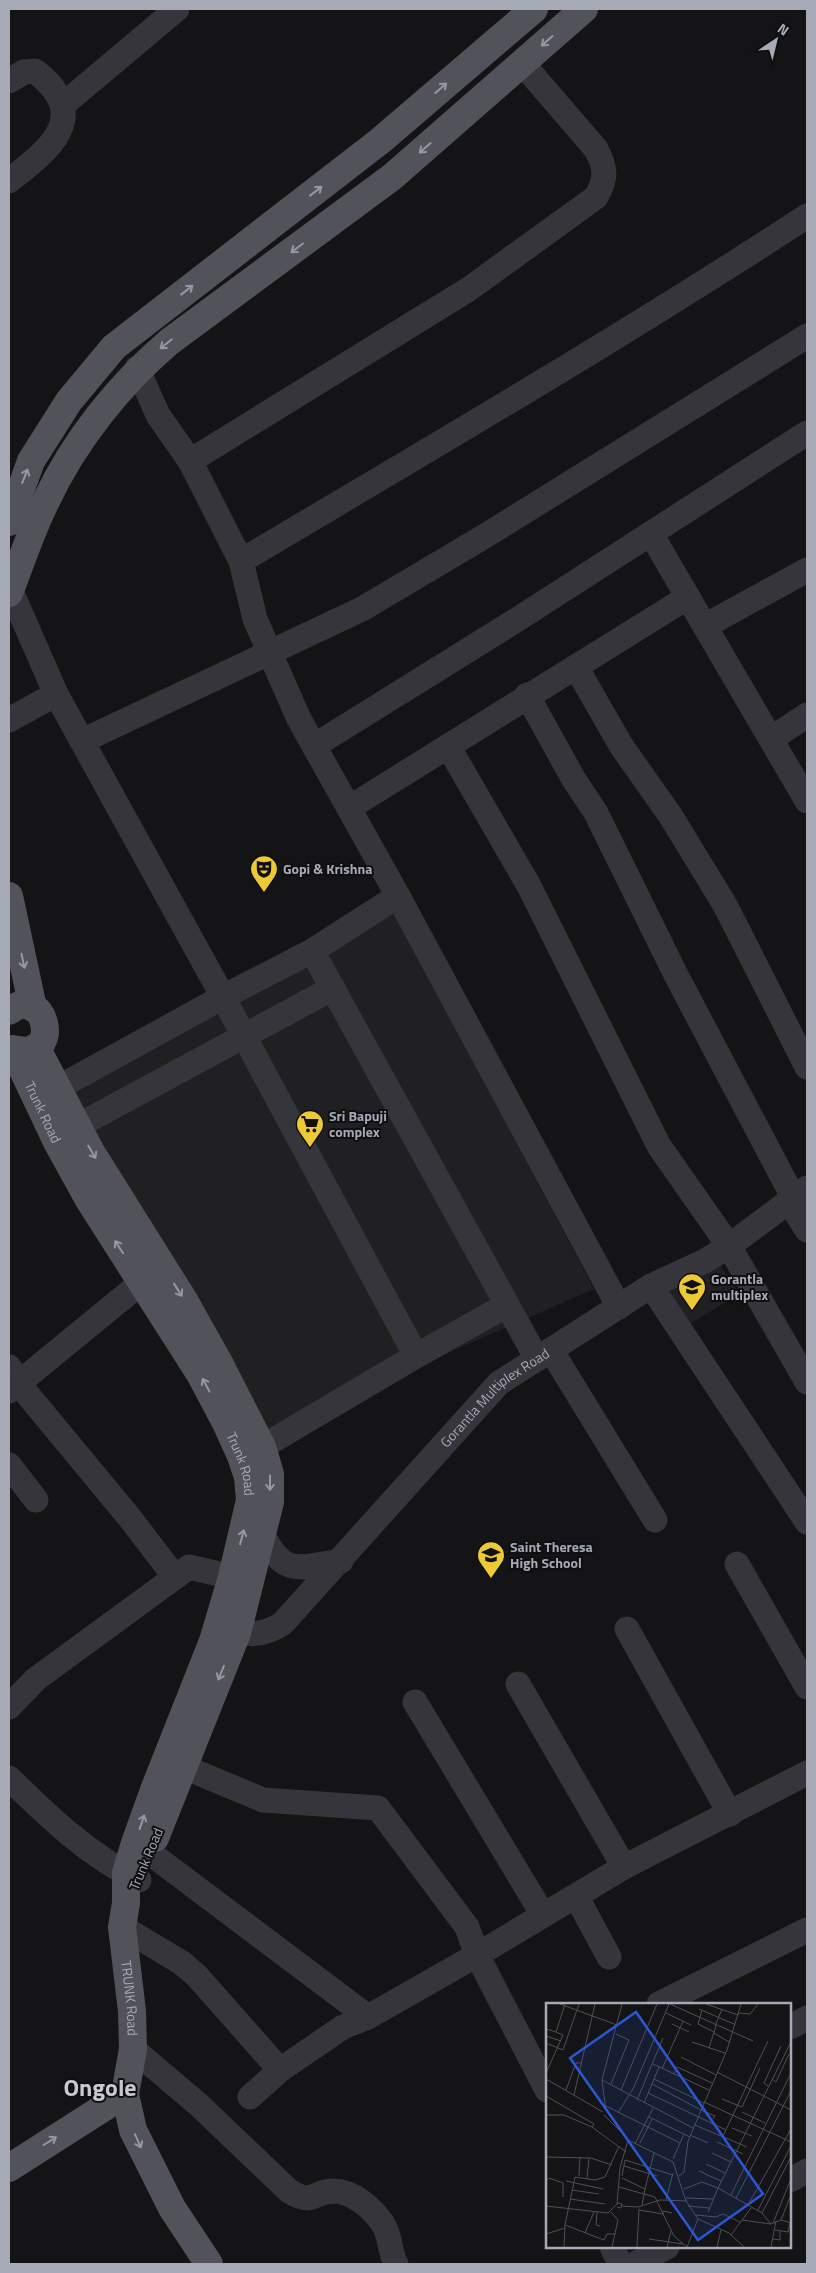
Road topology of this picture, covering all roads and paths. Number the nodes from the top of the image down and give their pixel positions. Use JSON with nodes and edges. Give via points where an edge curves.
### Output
{"nodes":[{"id":1,"x":177,"y":9,"type":"edge"},
{"id":2,"x":534,"y":9,"type":"edge"},
{"id":3,"x":584,"y":9,"type":"edge"},
{"id":4,"x":522,"y":63,"type":"junction"},
{"id":5,"x":9,"y":81,"type":"edge"},
{"id":6,"x":64,"y":104,"type":"junction"},
{"id":7,"x":9,"y":181,"type":"edge"},
{"id":8,"x":807,"y":216,"type":"edge"},
{"id":9,"x":807,"y":336,"type":"edge"},
{"id":10,"x":137,"y":368,"type":"junction"},
{"id":11,"x":807,"y":433,"type":"edge"},
{"id":12,"x":190,"y":461,"type":"junction"},
{"id":13,"x":9,"y":522,"type":"edge"},
{"id":14,"x":651,"y":534,"type":"junction"},
{"id":15,"x":241,"y":562,"type":"junction"},
{"id":16,"x":807,"y":570,"type":"edge"},
{"id":17,"x":10,"y":591,"type":"edge"},
{"id":18,"x":688,"y":597,"type":"junction"},
{"id":19,"x":705,"y":626,"type":"junction"},
{"id":20,"x":270,"y":653,"type":"junction"},
{"id":21,"x":576,"y":667,"type":"junction"},
{"id":22,"x":56,"y":694,"type":"junction"},
{"id":23,"x":526,"y":696,"type":"junction"},
{"id":24,"x":807,"y":715,"type":"edge"},
{"id":25,"x":9,"y":720,"type":"edge"},
{"id":26,"x":771,"y":739,"type":"junction"},
{"id":27,"x":82,"y":740,"type":"junction"},
{"id":28,"x":314,"y":746,"type":"junction"},
{"id":29,"x":448,"y":746,"type":"junction"},
{"id":30,"x":807,"y":801,"type":"edge"},
{"id":31,"x":348,"y":808,"type":"junction"},
{"id":32,"x":9,"y":896,"type":"edge"},
{"id":33,"x":398,"y":896,"type":"junction"},
{"id":34,"x":312,"y":951,"type":"junction"},
{"id":35,"x":333,"y":988,"type":"junction"},
{"id":36,"x":223,"y":997,"type":"junction"},
{"id":37,"x":21,"y":1009,"type":"edge"},
{"id":38,"x":244,"y":1036,"type":"junction"},
{"id":39,"x":20,"y":1048,"type":"edge"},
{"id":40,"x":807,"y":1067,"type":"edge"},
{"id":41,"x":48,"y":1093,"type":"junction"},
{"id":42,"x":85,"y":1122,"type":"dead end"},
{"id":43,"x":796,"y":1195,"type":"edge"},
{"id":44,"x":807,"y":1230,"type":"edge"},
{"id":45,"x":730,"y":1246,"type":"junction"},
{"id":46,"x":142,"y":1282,"type":"junction"},
{"id":47,"x":652,"y":1286,"type":"junction"},
{"id":48,"x":507,"y":1305,"type":"junction"},
{"id":49,"x":619,"y":1307,"type":"junction"},
{"id":50,"x":544,"y":1354,"type":"junction"},
{"id":51,"x":416,"y":1356,"type":"junction"},
{"id":52,"x":12,"y":1380,"type":"edge"},
{"id":53,"x":807,"y":1382,"type":"edge"},
{"id":54,"x":262,"y":1448,"type":"junction"},
{"id":55,"x":9,"y":1465,"type":"edge"},
{"id":56,"x":36,"y":1500,"type":"dead end"},
{"id":57,"x":656,"y":1520,"type":"dead end"},
{"id":58,"x":807,"y":1522,"type":"edge"},
{"id":59,"x":263,"y":1535,"type":"junction"},
{"id":60,"x":340,"y":1561,"type":"junction"},
{"id":61,"x":737,"y":1564,"type":"dead end"},
{"id":62,"x":175,"y":1577,"type":"junction"},
{"id":63,"x":232,"y":1577,"type":"junction"},
{"id":64,"x":627,"y":1629,"type":"dead end"},
{"id":65,"x":227,"y":1630,"type":"junction"},
{"id":66,"x":518,"y":1684,"type":"dead end"},
{"id":67,"x":807,"y":1687,"type":"edge"},
{"id":68,"x":415,"y":1702,"type":"dead end"},
{"id":69,"x":9,"y":1708,"type":"edge"},
{"id":70,"x":184,"y":1767,"type":"junction"},
{"id":71,"x":807,"y":1773,"type":"edge"},
{"id":72,"x":9,"y":1778,"type":"edge"},
{"id":73,"x":730,"y":1814,"type":"junction"},
{"id":74,"x":150,"y":1853,"type":"junction"},
{"id":75,"x":624,"y":1867,"type":"junction"},
{"id":76,"x":133,"y":1876,"type":"junction"},
{"id":77,"x":576,"y":1896,"type":"junction"},
{"id":78,"x":124,"y":1915,"type":"junction"},
{"id":79,"x":543,"y":1915,"type":"junction"},
{"id":80,"x":807,"y":1930,"type":"edge"},
{"id":81,"x":478,"y":1955,"type":"junction"},
{"id":82,"x":609,"y":1957,"type":"dead end"},
{"id":83,"x":661,"y":2003,"type":"edge"},
{"id":84,"x":368,"y":2017,"type":"junction"},
{"id":85,"x":807,"y":2018,"type":"edge"},
{"id":86,"x":791,"y":2026,"type":"edge"},
{"id":87,"x":133,"y":2048,"type":"junction"},
{"id":88,"x":280,"y":2070,"type":"junction"},
{"id":89,"x":546,"y":2085,"type":"edge"},
{"id":90,"x":125,"y":2094,"type":"junction"},
{"id":91,"x":250,"y":2097,"type":"dead end"},
{"id":92,"x":9,"y":2168,"type":"edge"},
{"id":93,"x":807,"y":2171,"type":"edge"},
{"id":94,"x":791,"y":2179,"type":"edge"},
{"id":95,"x":612,"y":2248,"type":"edge"},
{"id":96,"x":665,"y":2248,"type":"edge"},
{"id":97,"x":209,"y":2264,"type":"edge"},
{"id":98,"x":396,"y":2264,"type":"edge"},
{"id":99,"x":620,"y":2264,"type":"edge"},
{"id":100,"x":635,"y":2264,"type":"edge"}],
"edges":[{"from":1,"to":6,"type":"street"},
{"from":13,"to":2,"type":"main road","one_way":true,"via":[[31,461],[69,401],[114,347],[380,141]]},
{"from":3,"to":4,"type":"main road","one_way":true},
{"from":4,"to":10,"type":"main road","one_way":true,"via":[[392,177]]},
{"from":4,"to":12,"type":"street","via":[[596,149],[606,175],[596,197],[469,289]]},
{"from":5,"to":6,"type":"street","via":[[24,72],[36,71]]},
{"from":6,"to":7,"type":"street","via":[[62,124],[53,142],[40,157]]},
{"from":8,"to":15,"type":"street","via":[[531,389]]},
{"from":9,"to":20,"type":"street","via":[[486,536],[362,609]]},
{"from":10,"to":12,"type":"street","via":[[158,415]]},
{"from":10,"to":17,"type":"main road","via":[[101,413],[46,499]]},
{"from":11,"to":14,"type":"street"},
{"from":12,"to":15,"type":"street"},
{"from":14,"to":18,"type":"street"},
{"from":14,"to":28,"type":"street"},
{"from":15,"to":20,"type":"street","via":[[255,619]]},
{"from":16,"to":19,"type":"street"},
{"from":17,"to":22,"type":"street"},
{"from":18,"to":19,"type":"street"},
{"from":18,"to":21,"type":"street"},
{"from":19,"to":26,"type":"street"},
{"from":20,"to":27,"type":"street"},
{"from":20,"to":28,"type":"street"},
{"from":21,"to":23,"type":"street"},
{"from":21,"to":40,"type":"street","via":[[622,747],[670,815],[725,906]]},
{"from":22,"to":25,"type":"street"},
{"from":22,"to":27,"type":"street"},
{"from":23,"to":29,"type":"street"},
{"from":23,"to":43,"type":"street","via":[[596,813],[675,973]]},
{"from":24,"to":26,"type":"street"},
{"from":26,"to":30,"type":"street"},
{"from":27,"to":36,"type":"street"},
{"from":28,"to":31,"type":"street"},
{"from":29,"to":31,"type":"street"},
{"from":29,"to":45,"type":"street","via":[[528,886],[659,1146]]},
{"from":31,"to":33,"type":"street"},
{"from":32,"to":37,"type":"main road","one_way":true},
{"from":33,"to":34,"type":"street"},
{"from":33,"to":49,"type":"street"},
{"from":34,"to":35,"type":"street"},
{"from":34,"to":36,"type":"street"},
{"from":35,"to":38,"type":"street"},
{"from":35,"to":48,"type":"street"},
{"from":36,"to":38,"type":"street"},
{"from":36,"to":41,"type":"street"},
{"from":37,"to":39,"type":"main road","via":[[42,1015],[46,1026],[44,1038]]},
{"from":38,"to":42,"type":"street"},
{"from":38,"to":51,"type":"street"},
{"from":39,"to":41,"type":"main road","name":"Trunk Road"},
{"from":46,"to":41,"type":"main road","name":"Trunk Road","one_way":true,"via":[[89,1200],[57,1142]]},
{"from":41,"to":54,"type":"main road","name":"Trunk Road","one_way":true,"via":[[91,1152],[214,1352]]},
{"from":43,"to":44,"type":"street"},
{"from":43,"to":45,"type":"street","name":"Gorantla Multiplex Road"},
{"from":45,"to":47,"type":"street","name":"Gorantla Multiplex Road"},
{"from":45,"to":53,"type":"street"},
{"from":46,"to":52,"type":"street"},
{"from":63,"to":46,"type":"main road","name":"Trunk Road","one_way":true,"via":[[250,1500],[248,1477],[241,1456],[200,1374]]},
{"from":47,"to":49,"type":"street","name":"Gorantla Multiplex Road"},
{"from":47,"to":58,"type":"street"},
{"from":48,"to":50,"type":"street"},
{"from":48,"to":51,"type":"street"},
{"from":49,"to":50,"type":"street","name":"Gorantla Multiplex Road"},
{"from":50,"to":57,"type":"street"},
{"from":50,"to":60,"type":"street","name":"Gorantla Multiplex Road","via":[[499,1383]]},
{"from":51,"to":54,"type":"street"},
{"from":52,"to":62,"type":"street","via":[[129,1517]]},
{"from":54,"to":59,"type":"main road","name":"Trunk Road","one_way":true,"via":[[270,1474]]},
{"from":55,"to":56,"type":"street"},
{"from":59,"to":60,"type":"street","via":[[275,1558],[288,1566]]},
{"from":59,"to":65,"type":"main road","name":"Trunk Road"},
{"from":60,"to":65,"type":"street","name":"Gorantla Multiplex Road","via":[[276,1628],[258,1635]]},
{"from":61,"to":67,"type":"street"},
{"from":62,"to":63,"type":"street","via":[[189,1567]]},
{"from":62,"to":69,"type":"street","via":[[36,1679]]},
{"from":63,"to":65,"type":"main road","name":"Trunk Road"},
{"from":64,"to":73,"type":"street"},
{"from":65,"to":70,"type":"main road","name":"Trunk Road","one_way":true},
{"from":76,"to":65,"type":"main road","name":"Trunk Road","one_way":true,"via":[[154,1790]]},
{"from":66,"to":75,"type":"street"},
{"from":68,"to":79,"type":"street"},
{"from":70,"to":74,"type":"main road","name":"Trunk Road"},
{"from":70,"to":81,"type":"street","via":[[263,1800],[378,1808],[467,1928]]},
{"from":71,"to":73,"type":"street"},
{"from":72,"to":76,"type":"street","via":[[90,1852]]},
{"from":73,"to":75,"type":"street"},
{"from":74,"to":76,"type":"main road","name":"Trunk Road"},
{"from":74,"to":84,"type":"street"},
{"from":75,"to":77,"type":"street"},
{"from":76,"to":78,"type":"main road","name":"Trunk Road"},
{"from":77,"to":79,"type":"street"},
{"from":77,"to":82,"type":"street"},
{"from":78,"to":87,"type":"main road","name":"TRUNK Road"},
{"from":78,"to":88,"type":"street","via":[[197,1976]]},
{"from":79,"to":81,"type":"street"},
{"from":80,"to":83,"type":"street"},
{"from":81,"to":84,"type":"street"},
{"from":81,"to":89,"type":"street"},
{"from":84,"to":88,"type":"street","via":[[343,2027]]},
{"from":85,"to":86,"type":"street"},
{"from":87,"to":90,"type":"main road","name":"TRUNK Road"},
{"from":87,"to":98,"type":"street","via":[[199,2105],[289,2191],[309,2199],[331,2191],[340,2192],[363,2203],[388,2232],[390,2253]]},
{"from":88,"to":91,"type":"street"},
{"from":92,"to":90,"type":"main road","one_way":true},
{"from":90,"to":97,"type":"main road","one_way":true,"via":[[133,2130],[149,2165],[172,2208]]},
{"from":93,"to":94,"type":"street"},
{"from":95,"to":99,"type":"street"},
{"from":96,"to":100,"type":"street"}]}
